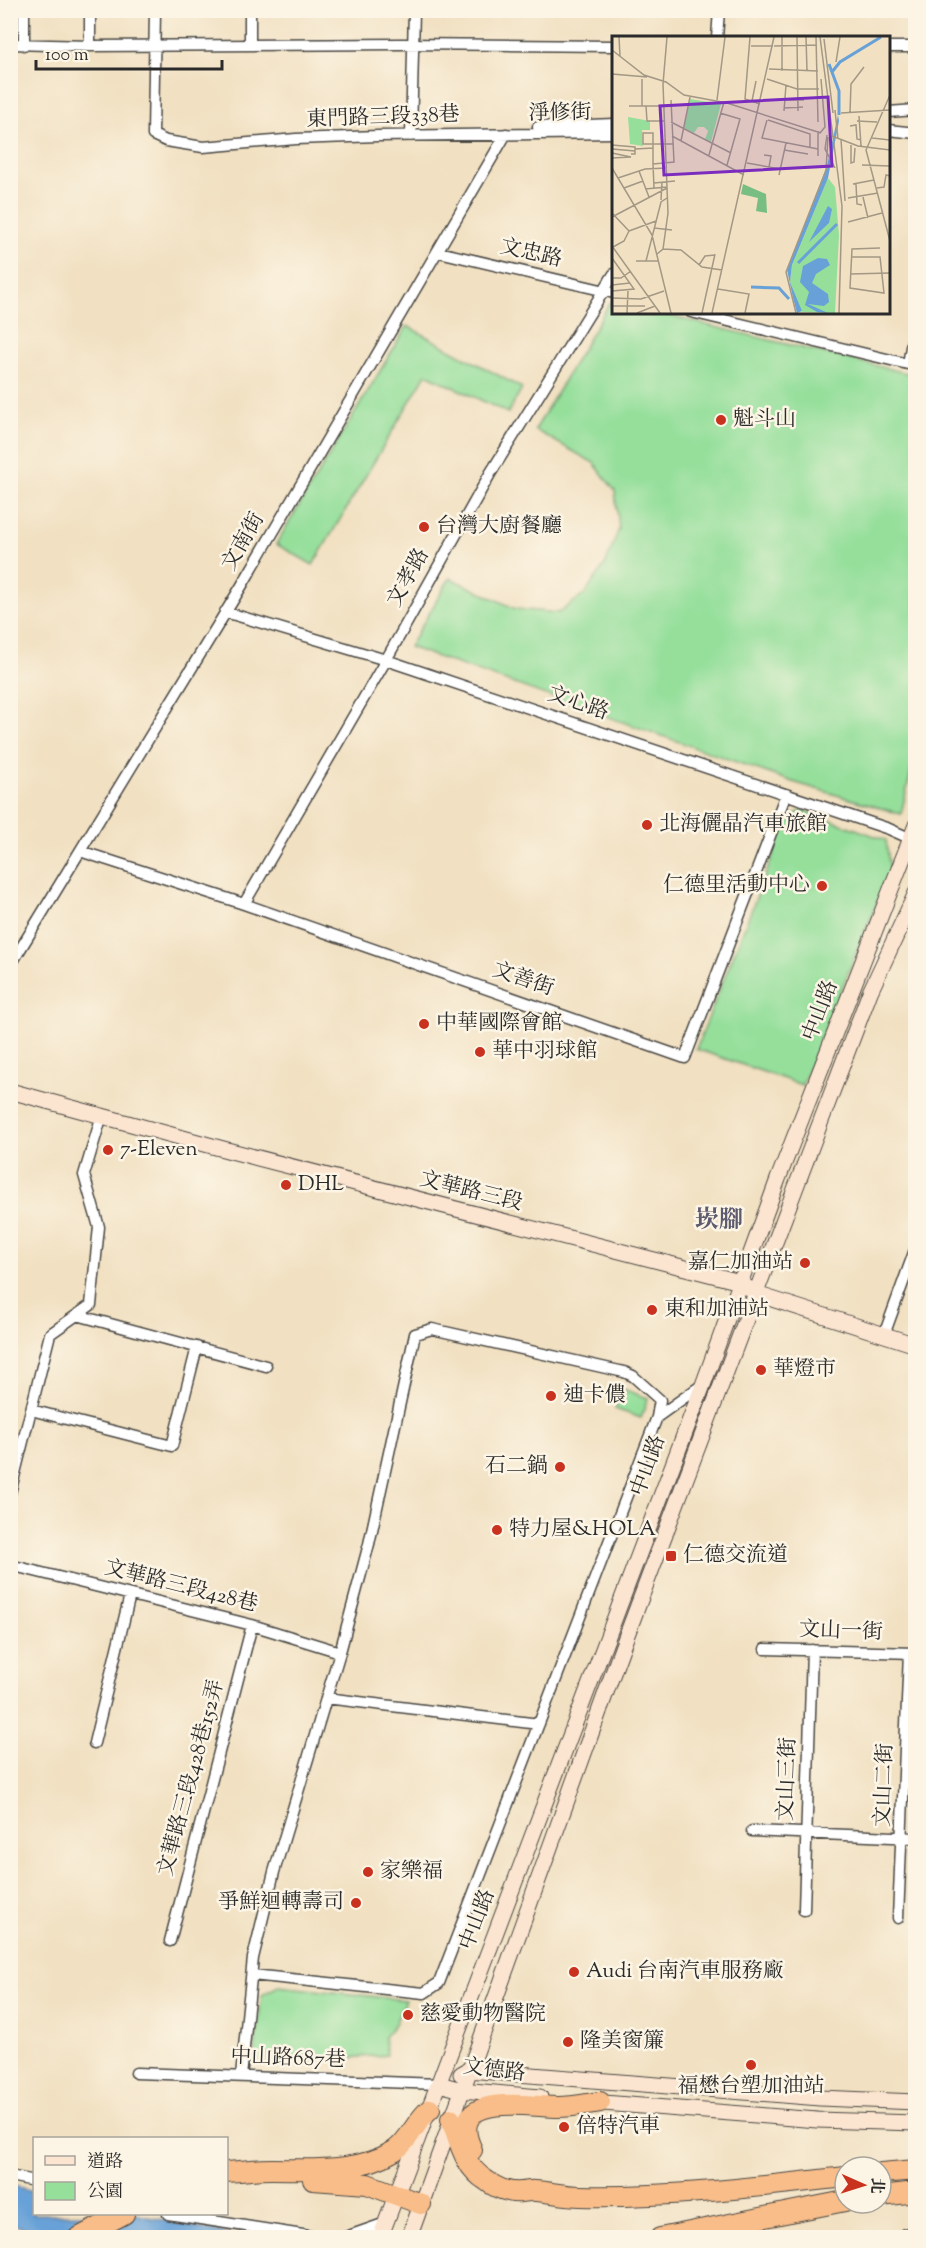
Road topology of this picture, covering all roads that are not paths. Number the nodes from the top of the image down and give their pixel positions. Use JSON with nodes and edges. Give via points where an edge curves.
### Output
{"nodes":[{"id":1,"x":24,"y":10,"type":"edge"},
{"id":2,"x":90,"y":10,"type":"edge"},
{"id":3,"x":155,"y":10,"type":"edge"},
{"id":4,"x":250,"y":10,"type":"edge"},
{"id":5,"x":414,"y":10,"type":"edge"},
{"id":6,"x":719,"y":10,"type":"edge"},
{"id":7,"x":717,"y":36,"type":"edge"},
{"id":8,"x":10,"y":44,"type":"edge"},
{"id":9,"x":250,"y":44,"type":"junction"},
{"id":10,"x":412,"y":44,"type":"junction"},
{"id":11,"x":24,"y":45,"type":"junction"},
{"id":12,"x":155,"y":45,"type":"junction"},
{"id":13,"x":90,"y":46,"type":"junction"},
{"id":14,"x":612,"y":46,"type":"edge"},
{"id":15,"x":890,"y":47,"type":"edge"},
{"id":16,"x":915,"y":47,"type":"edge"},
{"id":17,"x":915,"y":110,"type":"edge"},
{"id":18,"x":890,"y":112,"type":"edge"},
{"id":19,"x":612,"y":124,"type":"edge"},
{"id":20,"x":890,"y":129,"type":"edge"},
{"id":21,"x":612,"y":133,"type":"edge"},
{"id":22,"x":915,"y":133,"type":"edge"},
{"id":23,"x":506,"y":134,"type":"junction"},
{"id":24,"x":411,"y":136,"type":"junction"},
{"id":25,"x":439,"y":252,"type":"junction"},
{"id":26,"x":609,"y":292,"type":"edge"},
{"id":27,"x":699,"y":314,"type":"edge"},
{"id":28,"x":915,"y":320,"type":"edge"},
{"id":29,"x":912,"y":365,"type":"edge"},
{"id":30,"x":225,"y":612,"type":"junction"},
{"id":31,"x":386,"y":660,"type":"junction"},
{"id":32,"x":786,"y":794,"type":"junction"},
{"id":33,"x":914,"y":835,"type":"edge"},
{"id":34,"x":80,"y":851,"type":"junction"},
{"id":35,"x":915,"y":893,"type":"edge"},
{"id":36,"x":244,"y":904,"type":"junction"},
{"id":37,"x":10,"y":966,"type":"edge"},
{"id":38,"x":10,"y":1091,"type":"edge"},
{"id":39,"x":102,"y":1115,"type":"junction"},
{"id":40,"x":915,"y":1247,"type":"edge"},
{"id":41,"x":740,"y":1282,"type":"junction"},
{"id":42,"x":756,"y":1294,"type":"junction"},
{"id":43,"x":77,"y":1315,"type":"junction"},
{"id":44,"x":884,"y":1335,"type":"junction"},
{"id":45,"x":915,"y":1345,"type":"edge"},
{"id":46,"x":197,"y":1347,"type":"junction"},
{"id":47,"x":266,"y":1366,"type":"dead end"},
{"id":48,"x":703,"y":1385,"type":"junction"},
{"id":49,"x":31,"y":1410,"type":"junction"},
{"id":50,"x":657,"y":1417,"type":"junction"},
{"id":51,"x":10,"y":1492,"type":"edge"},
{"id":52,"x":10,"y":1565,"type":"edge"},
{"id":53,"x":130,"y":1595,"type":"junction"},
{"id":54,"x":252,"y":1625,"type":"junction"},
{"id":55,"x":765,"y":1649,"type":"dead end"},
{"id":56,"x":812,"y":1650,"type":"junction"},
{"id":57,"x":340,"y":1652,"type":"junction"},
{"id":58,"x":912,"y":1653,"type":"edge"},
{"id":59,"x":326,"y":1698,"type":"junction"},
{"id":60,"x":539,"y":1724,"type":"junction"},
{"id":61,"x":94,"y":1743,"type":"dead end"},
{"id":62,"x":753,"y":1831,"type":"dead end"},
{"id":63,"x":806,"y":1833,"type":"junction"},
{"id":64,"x":902,"y":1838,"type":"junction"},
{"id":65,"x":915,"y":1838,"type":"edge"},
{"id":66,"x":804,"y":1910,"type":"dead end"},
{"id":67,"x":898,"y":1918,"type":"dead end"},
{"id":68,"x":170,"y":1941,"type":"dead end"},
{"id":69,"x":252,"y":1975,"type":"junction"},
{"id":70,"x":468,"y":2070,"type":"junction"},
{"id":71,"x":136,"y":2073,"type":"dead end"},
{"id":72,"x":241,"y":2077,"type":"junction"},
{"id":73,"x":439,"y":2084,"type":"junction"},
{"id":74,"x":462,"y":2090,"type":"junction"},
{"id":75,"x":600,"y":2102,"type":"junction"},
{"id":76,"x":915,"y":2102,"type":"edge"},
{"id":77,"x":430,"y":2109,"type":"junction"},
{"id":78,"x":451,"y":2119,"type":"junction"},
{"id":79,"x":915,"y":2123,"type":"edge"},
{"id":80,"x":915,"y":2170,"type":"edge"},
{"id":81,"x":228,"y":2172,"type":"edge"},
{"id":82,"x":228,"y":2172,"type":"edge"},
{"id":83,"x":893,"y":2172,"type":"edge"},
{"id":84,"x":10,"y":2176,"type":"edge"},
{"id":85,"x":833,"y":2179,"type":"edge"},
{"id":86,"x":33,"y":2181,"type":"edge"},
{"id":87,"x":531,"y":2190,"type":"junction"},
{"id":88,"x":915,"y":2192,"type":"edge"},
{"id":89,"x":397,"y":2194,"type":"junction"},
{"id":90,"x":893,"y":2195,"type":"edge"},
{"id":91,"x":833,"y":2203,"type":"edge"},
{"id":92,"x":421,"y":2204,"type":"junction"},
{"id":93,"x":122,"y":2215,"type":"edge"},
{"id":94,"x":174,"y":2215,"type":"edge"},
{"id":95,"x":386,"y":2223,"type":"junction"},
{"id":96,"x":915,"y":2237,"type":"edge"},
{"id":97,"x":78,"y":2238,"type":"edge"},
{"id":98,"x":322,"y":2238,"type":"edge"},
{"id":99,"x":342,"y":2238,"type":"edge"},
{"id":100,"x":380,"y":2238,"type":"edge"},
{"id":101,"x":409,"y":2238,"type":"edge"},
{"id":102,"x":660,"y":2238,"type":"edge"},
{"id":103,"x":906,"y":2238,"type":"edge"}],
"edges":[{"from":1,"to":11,"type":"street"},
{"from":2,"to":13,"type":"street"},
{"from":3,"to":12,"type":"street"},
{"from":4,"to":9,"type":"street"},
{"from":5,"to":10,"type":"street"},
{"from":6,"to":7,"type":"street"},
{"from":8,"to":11,"type":"street"},
{"from":9,"to":10,"type":"street"},
{"from":9,"to":12,"type":"street"},
{"from":10,"to":14,"type":"street"},
{"from":10,"to":24,"type":"street"},
{"from":11,"to":13,"type":"street"},
{"from":12,"to":13,"type":"street"},
{"from":12,"to":24,"type":"street","name":"東門路三段338巷","via":[[153,135],[166,141],[203,147]]},
{"from":15,"to":16,"type":"street"},
{"from":17,"to":18,"type":"street"},
{"from":19,"to":23,"type":"street","name":"東門路三段338巷","via":[[519,128]]},
{"from":20,"to":22,"type":"street"},
{"from":21,"to":23,"type":"street","name":"淨修街"},
{"from":23,"to":24,"type":"street","name":"東門路三段338巷"},
{"from":23,"to":25,"type":"street","name":"文南街"},
{"from":25,"to":26,"type":"street","name":"文忠路"},
{"from":25,"to":30,"type":"street","name":"文南街"},
{"from":26,"to":31,"type":"street","name":"文孝路","via":[[490,474]]},
{"from":27,"to":29,"type":"street"},
{"from":28,"to":29,"type":"street"},
{"from":30,"to":31,"type":"street","name":"文心路"},
{"from":30,"to":34,"type":"street","name":"文南街"},
{"from":31,"to":32,"type":"street","name":"文心路"},
{"from":31,"to":36,"type":"street","name":"文孝路"},
{"from":32,"to":33,"type":"street","name":"文心路"},
{"from":32,"to":36,"type":"street","name":"文善街","via":[[685,1058]]},
{"from":33,"to":41,"type":"main road","name":"中山路"},
{"from":34,"to":36,"type":"street","name":"文善街"},
{"from":34,"to":37,"type":"street","name":"文南街"},
{"from":35,"to":42,"type":"main road","name":"中山路","via":[[870,992]]},
{"from":38,"to":39,"type":"main road","name":"文華路三段"},
{"from":39,"to":41,"type":"main road","name":"文華路三段"},
{"from":39,"to":43,"type":"street","via":[[84,1174],[99,1227],[95,1283],[91,1305]]},
{"from":40,"to":44,"type":"street"},
{"from":41,"to":42,"type":"main road","name":"文華路三段"},
{"from":41,"to":48,"type":"main road","name":"中山路"},
{"from":42,"to":44,"type":"main road","name":"文華路三段"},
{"from":42,"to":70,"type":"main road","name":"中山路"},
{"from":43,"to":46,"type":"street"},
{"from":43,"to":49,"type":"street","via":[[50,1334]]},
{"from":44,"to":45,"type":"main road","name":"文華路三段"},
{"from":46,"to":47,"type":"street"},
{"from":46,"to":49,"type":"street","via":[[172,1446]]},
{"from":48,"to":50,"type":"street"},
{"from":48,"to":73,"type":"main road","name":"中山路"},
{"from":49,"to":51,"type":"street"},
{"from":50,"to":57,"type":"street","via":[[660,1400],[624,1372],[432,1329],[415,1334],[369,1544]]},
{"from":50,"to":60,"type":"street"},
{"from":52,"to":53,"type":"street","name":"文華路三段428巷"},
{"from":53,"to":54,"type":"street","name":"文華路三段428巷"},
{"from":53,"to":61,"type":"street"},
{"from":54,"to":57,"type":"street","name":"文華路三段428巷"},
{"from":54,"to":68,"type":"street","name":"文華路三段428巷152弄"},
{"from":55,"to":56,"type":"street","name":"文山一街"},
{"from":56,"to":58,"type":"street","name":"文山一街"},
{"from":56,"to":63,"type":"street","name":"文山三街"},
{"from":57,"to":59,"type":"street"},
{"from":58,"to":64,"type":"street","name":"文山二街"},
{"from":59,"to":60,"type":"street"},
{"from":59,"to":69,"type":"street","via":[[274,1872]]},
{"from":60,"to":69,"type":"street","via":[[439,1983],[424,1993]]},
{"from":62,"to":63,"type":"street"},
{"from":63,"to":64,"type":"street"},
{"from":63,"to":66,"type":"street","name":"文山三街"},
{"from":64,"to":65,"type":"street"},
{"from":64,"to":67,"type":"street","name":"文山二街"},
{"from":69,"to":72,"type":"street"},
{"from":70,"to":73,"type":"main road","name":"文德路"},
{"from":70,"to":74,"type":"main road","name":"中山路"},
{"from":70,"to":76,"type":"main road","name":"文德路"},
{"from":71,"to":72,"type":"street","name":"中山路687巷"},
{"from":72,"to":73,"type":"street","name":"中山路687巷"},
{"from":73,"to":74,"type":"main road","name":"文德路"},
{"from":73,"to":77,"type":"main road","name":"中山路"},
{"from":74,"to":75,"type":"main road","name":"文德路"},
{"from":74,"to":78,"type":"main road","name":"中山路"},
{"from":75,"to":79,"type":"main road","name":"文德路","via":[[817,2120]]},
{"from":75,"to":87,"type":"highway","via":[[560,2107],[492,2105],[470,2119],[468,2140],[479,2162],[497,2178]]},
{"from":77,"to":81,"type":"highway","via":[[396,2149],[374,2159],[327,2170]]},
{"from":77,"to":89,"type":"main road","name":"中山路"},
{"from":78,"to":87,"type":"highway","via":[[463,2153],[475,2172],[501,2189]]},
{"from":78,"to":92,"type":"main road","name":"中山路"},
{"from":80,"to":83,"type":"highway"},
{"from":82,"to":89,"type":"highway","via":[[367,2184]]},
{"from":84,"to":86,"type":"street"},
{"from":85,"to":87,"type":"highway","via":[[683,2193],[579,2196]]},
{"from":88,"to":90,"type":"highway"},
{"from":89,"to":92,"type":"highway"},
{"from":89,"to":95,"type":"main road","name":"中山路"},
{"from":91,"to":102,"type":"highway"},
{"from":92,"to":101,"type":"main road","name":"中山路"},
{"from":93,"to":97,"type":"highway"},
{"from":94,"to":98,"type":"street"},
{"from":95,"to":99,"type":"street"},
{"from":95,"to":100,"type":"main road","name":"中山路"},
{"from":96,"to":103,"type":"highway"}]}
